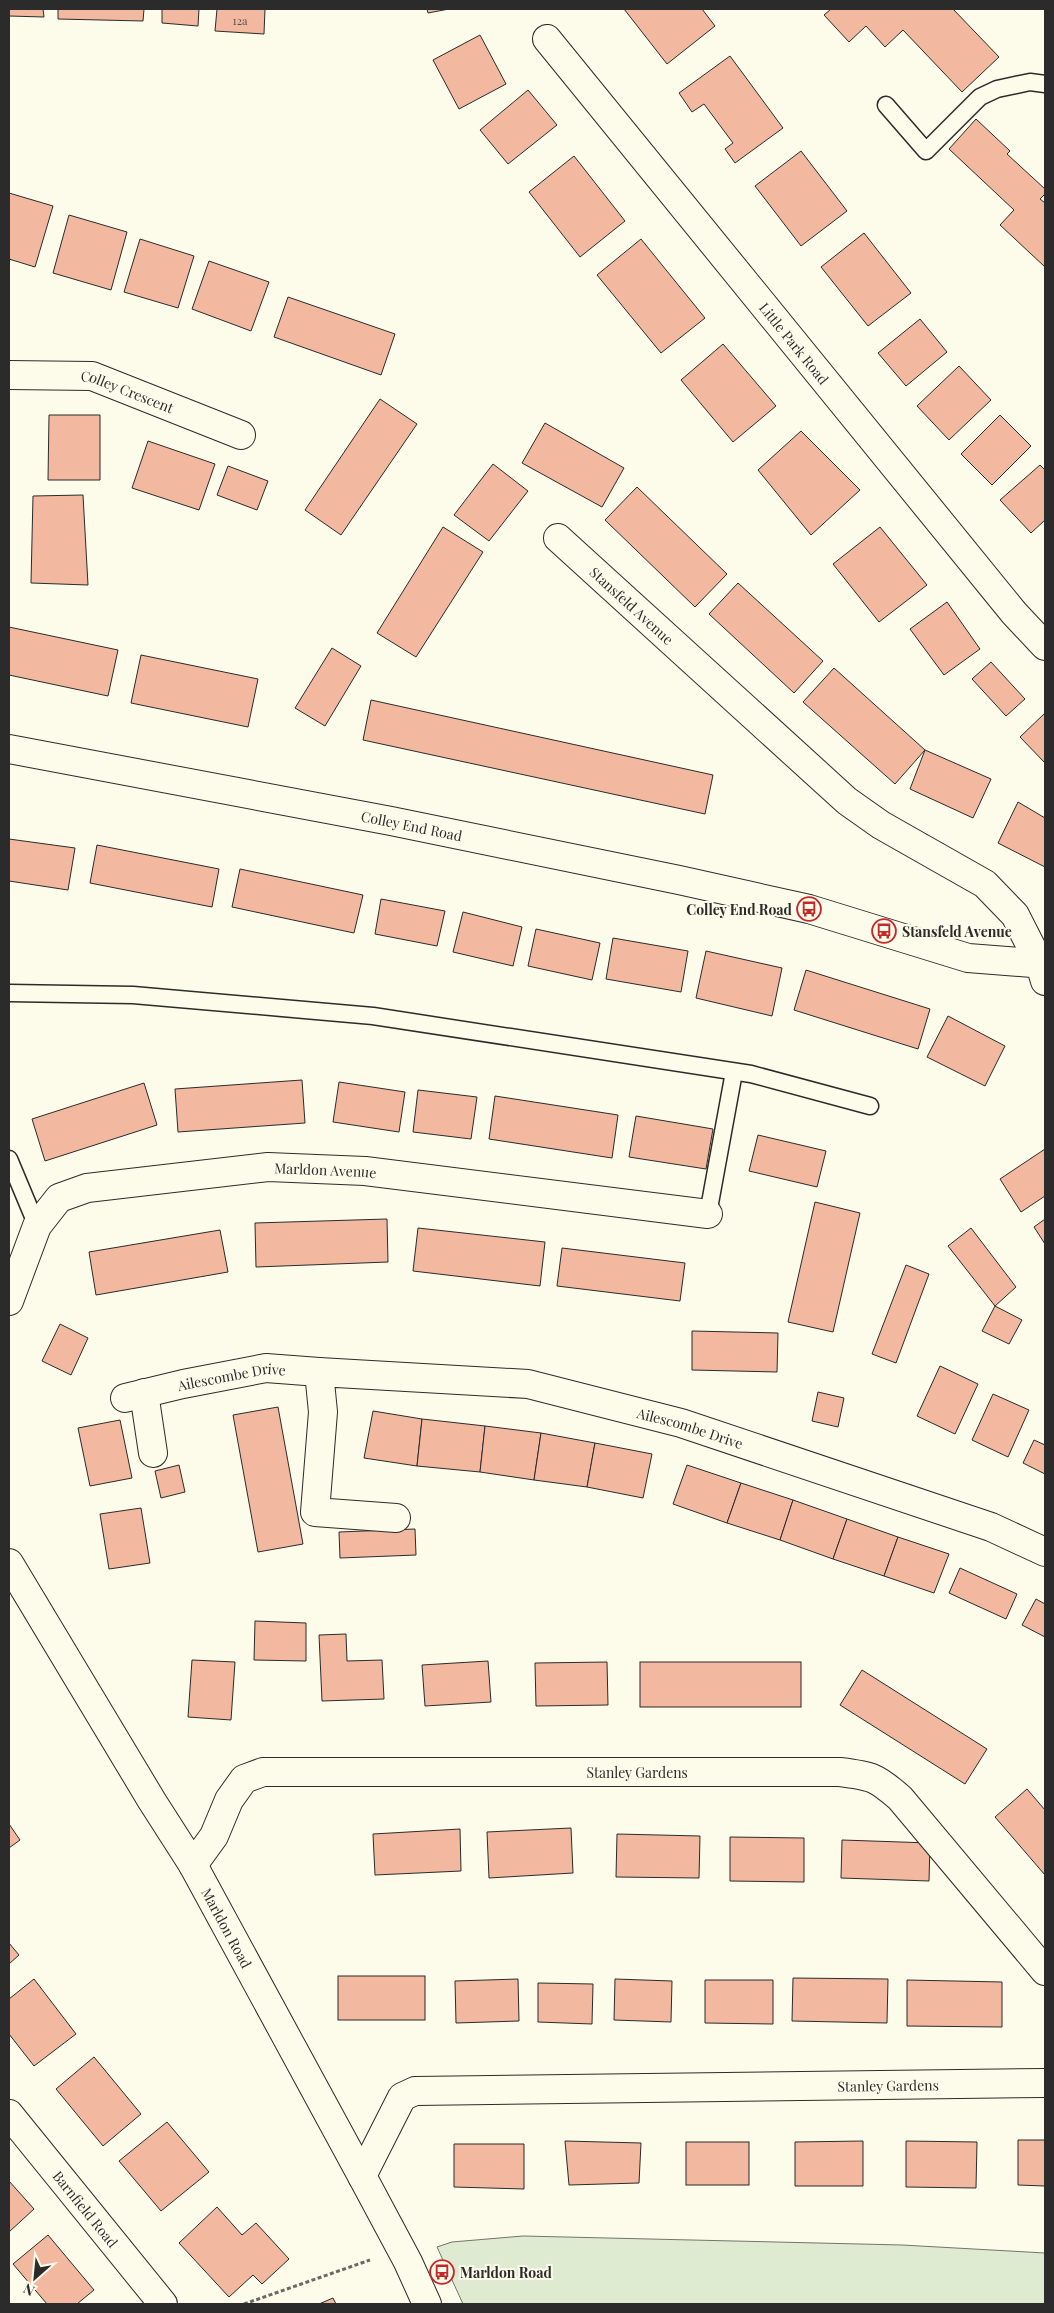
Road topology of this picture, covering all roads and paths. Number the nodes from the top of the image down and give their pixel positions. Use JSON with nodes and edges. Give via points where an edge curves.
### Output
{"nodes":[{"id":1,"x":547,"y":39,"type":"dead end"},
{"id":2,"x":1045,"y":84,"type":"edge"},
{"id":3,"x":886,"y":105,"type":"dead end"},
{"id":4,"x":9,"y":375,"type":"edge"},
{"id":5,"x":241,"y":435,"type":"dead end"},
{"id":6,"x":558,"y":538,"type":"dead end"},
{"id":7,"x":1045,"y":646,"type":"edge"},
{"id":8,"x":9,"y":749,"type":"edge"},
{"id":9,"x":1043,"y":970,"type":"edge"},
{"id":10,"x":9,"y":993,"type":"edge"},
{"id":11,"x":734,"y":1072,"type":"junction"},
{"id":12,"x":870,"y":1106,"type":"dead end"},
{"id":13,"x":9,"y":1159,"type":"edge"},
{"id":14,"x":708,"y":1214,"type":"joint"},
{"id":15,"x":37,"y":1226,"type":"junction"},
{"id":16,"x":9,"y":1300,"type":"edge"},
{"id":17,"x":319,"y":1372,"type":"junction"},
{"id":18,"x":153,"y":1454,"type":"dead end"},
{"id":19,"x":396,"y":1518,"type":"dead end"},
{"id":20,"x":1045,"y":1552,"type":"edge"},
{"id":21,"x":9,"y":1563,"type":"edge"},
{"id":22,"x":193,"y":1865,"type":"junction"},
{"id":23,"x":1045,"y":1970,"type":"edge"},
{"id":24,"x":1045,"y":2083,"type":"edge"},
{"id":25,"x":9,"y":2114,"type":"edge"},
{"id":26,"x":362,"y":2176,"type":"junction"},
{"id":27,"x":401,"y":2249,"type":"junction"},
{"id":28,"x":163,"y":2304,"type":"edge"},
{"id":29,"x":244,"y":2304,"type":"edge"},
{"id":30,"x":427,"y":2304,"type":"edge"}],
"edges":[{"from":1,"to":7,"type":"street","name":"Little Park Road","via":[[1014,613]]},
{"from":2,"to":3,"type":"lane","via":[[1030,82],[996,89],[980,97],[926,152]]},
{"from":4,"to":5,"type":"street","name":"Colley Crescent","via":[[92,376]]},
{"from":6,"to":9,"type":"street","name":"Stansfeld Avenue","via":[[847,801],[881,825],[985,884],[1015,915]]},
{"from":8,"to":9,"type":"street","name":"Colley End Road","via":[[401,823],[688,882],[809,909],[968,958]]},
{"from":10,"to":11,"type":"lane","via":[[133,995],[373,1016]]},
{"from":11,"to":12,"type":"lane"},
{"from":11,"to":14,"type":"lane"},
{"from":13,"to":15,"type":"lane"},
{"from":14,"to":15,"type":"street","name":"Marldon Avenue","via":[[365,1171],[268,1167],[87,1188],[60,1198]]},
{"from":15,"to":16,"type":"street","name":"Marldon Avenue"},
{"from":17,"to":18,"type":"street","name":"Ailescombe Drive","via":[[266,1368],[134,1395]]},
{"from":17,"to":19,"type":"street","via":[[323,1412],[315,1512]]},
{"from":17,"to":20,"type":"street","name":"Ailescombe Drive","via":[[528,1384],[691,1426],[991,1527]]},
{"from":21,"to":22,"type":"street","name":"Marldon Road"},
{"from":22,"to":23,"type":"street","name":"Stanley Gardens","via":[[214,1836],[229,1800],[244,1779],[263,1772],[840,1772],[869,1775],[900,1798]]},
{"from":22,"to":26,"type":"street","name":"Marldon Road"},
{"from":24,"to":26,"type":"street","name":"Stanley Gardens","via":[[415,2091],[402,2097]]},
{"from":25,"to":28,"type":"street","name":"Barnfield Road"},
{"from":26,"to":27,"type":"street","name":"Marldon Road"},
{"from":27,"to":29,"type":"path"},
{"from":27,"to":30,"type":"street","name":"Marldon Road"}]}
